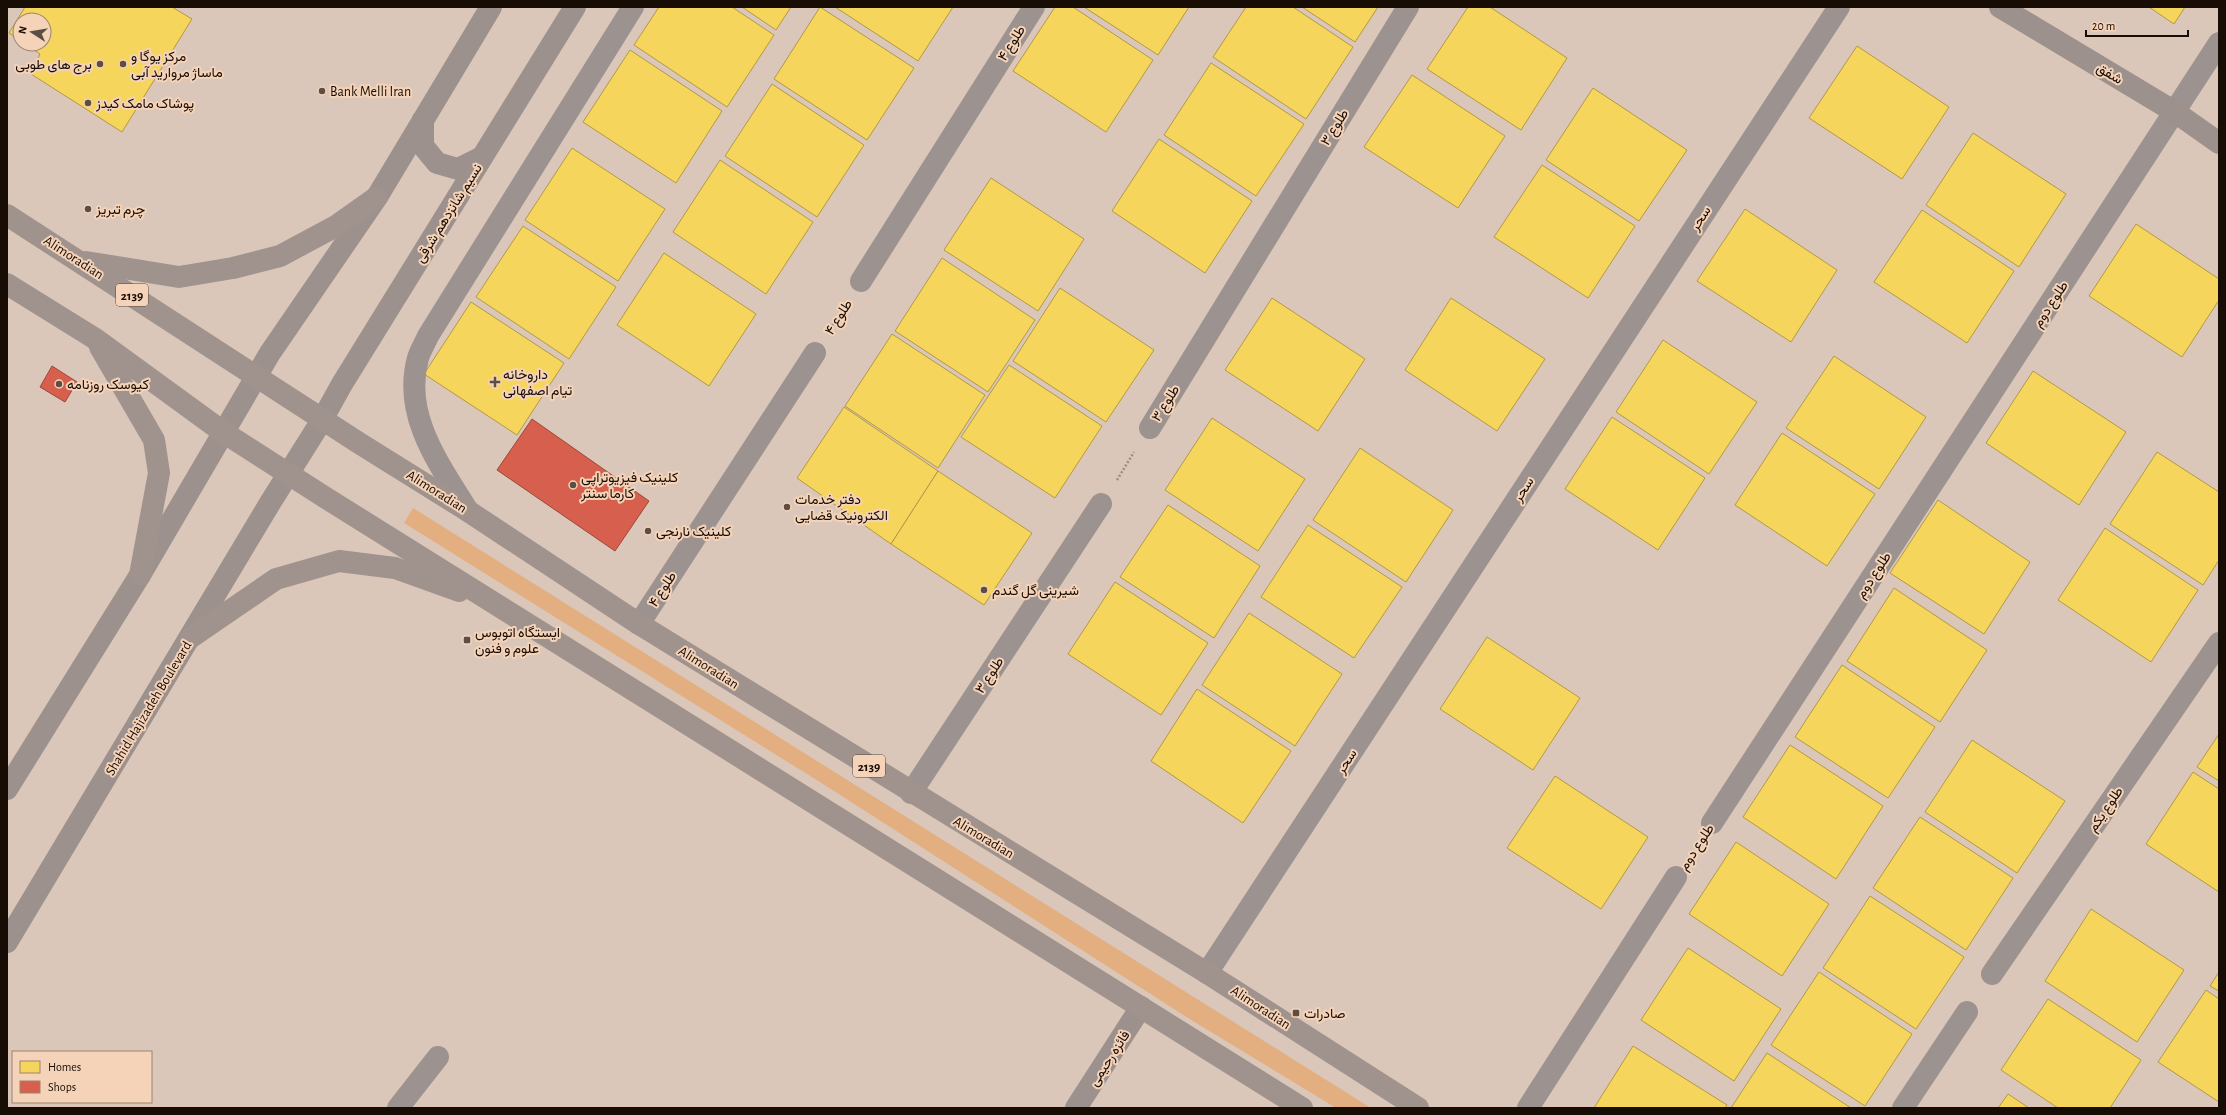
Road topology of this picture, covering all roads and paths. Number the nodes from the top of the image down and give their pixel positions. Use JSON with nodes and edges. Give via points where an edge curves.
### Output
{"nodes":[{"id":1,"x":491,"y":7,"type":"edge"},
{"id":2,"x":575,"y":7,"type":"edge"},
{"id":3,"x":633,"y":7,"type":"edge"},
{"id":4,"x":1034,"y":7,"type":"edge"},
{"id":5,"x":1408,"y":7,"type":"edge"},
{"id":6,"x":1839,"y":7,"type":"edge"},
{"id":7,"x":2000,"y":7,"type":"edge"},
{"id":8,"x":2219,"y":43,"type":"edge"},
{"id":9,"x":2175,"y":112,"type":"junction"},
{"id":10,"x":423,"y":120,"type":"junction"},
{"id":11,"x":2219,"y":143,"type":"edge"},
{"id":12,"x":482,"y":157,"type":"junction"},
{"id":13,"x":377,"y":197,"type":"junction"},
{"id":14,"x":7,"y":215,"type":"edge"},
{"id":15,"x":79,"y":260,"type":"junction"},
{"id":16,"x":861,"y":281,"type":"joint"},
{"id":17,"x":7,"y":284,"type":"edge"},
{"id":18,"x":94,"y":338,"type":"junction"},
{"id":19,"x":815,"y":353,"type":"joint"},
{"id":20,"x":256,"y":376,"type":"junction"},
{"id":21,"x":322,"y":420,"type":"junction"},
{"id":22,"x":1150,"y":428,"type":"joint"},
{"id":23,"x":223,"y":432,"type":"junction"},
{"id":24,"x":289,"y":474,"type":"junction"},
{"id":25,"x":1102,"y":504,"type":"joint"},
{"id":26,"x":468,"y":511,"type":"junction"},
{"id":27,"x":140,"y":575,"type":"junction"},
{"id":28,"x":496,"y":604,"type":"junction"},
{"id":29,"x":639,"y":624,"type":"junction"},
{"id":30,"x":190,"y":638,"type":"junction"},
{"id":31,"x":2219,"y":643,"type":"edge"},
{"id":32,"x":7,"y":789,"type":"edge"},
{"id":33,"x":911,"y":793,"type":"junction"},
{"id":34,"x":1712,"y":823,"type":"dead end"},
{"id":35,"x":1676,"y":877,"type":"dead end"},
{"id":36,"x":7,"y":942,"type":"edge"},
{"id":37,"x":1207,"y":973,"type":"junction"},
{"id":38,"x":1992,"y":974,"type":"dead end"},
{"id":39,"x":1141,"y":1007,"type":"junction"},
{"id":40,"x":1966,"y":1012,"type":"dead end"},
{"id":41,"x":438,"y":1057,"type":"dead end"},
{"id":42,"x":398,"y":1108,"type":"edge"},
{"id":43,"x":1076,"y":1108,"type":"edge"},
{"id":44,"x":1302,"y":1108,"type":"edge"},
{"id":45,"x":1418,"y":1108,"type":"edge"},
{"id":46,"x":1528,"y":1108,"type":"edge"},
{"id":47,"x":1903,"y":1108,"type":"edge"}],
"edges":[{"from":1,"to":10,"type":"main road"},
{"from":2,"to":12,"type":"main road","name":"نسیم شانزدهم شرقی"},
{"from":3,"to":26,"type":"street","via":[[428,336],[418,358],[415,382],[420,426]]},
{"from":4,"to":16,"type":"street","name":"طلوع ۴"},
{"from":5,"to":22,"type":"street","name":"طلوع ۳"},
{"from":6,"to":37,"type":"street","name":"سحر"},
{"from":7,"to":9,"type":"main road","name":"شفق"},
{"from":8,"to":9,"type":"street","name":"طلوع دوم"},
{"from":9,"to":11,"type":"main road","name":"شفق"},
{"from":9,"to":34,"type":"street","name":"طلوع دوم"},
{"from":10,"to":12,"type":"main road","via":[[423,146],[437,163],[458,169]]},
{"from":10,"to":13,"type":"main road"},
{"from":12,"to":21,"type":"main road","name":"نسیم شانزدهم شرقی"},
{"from":13,"to":15,"type":"main road","via":[[336,226],[280,256],[233,268],[179,277]]},
{"from":13,"to":20,"type":"main road"},
{"from":14,"to":15,"type":"main road","name":"Alimoradian","number":"2139"},
{"from":15,"to":20,"type":"main road","name":"Alimoradian","number":"2139"},
{"from":16,"to":19,"type":"path","name":"طلوع ۴"},
{"from":17,"to":18,"type":"main road"},
{"from":18,"to":23,"type":"main road"},
{"from":18,"to":27,"type":"main road","via":[[154,440],[159,473]]},
{"from":19,"to":29,"type":"street","name":"طلوع ۴"},
{"from":20,"to":21,"type":"main road","name":"Alimoradian"},
{"from":20,"to":23,"type":"main road"},
{"from":21,"to":24,"type":"main road","name":"نسیم شانزدهم شرقی"},
{"from":21,"to":26,"type":"main road","name":"Alimoradian","number":"2139"},
{"from":22,"to":25,"type":"path","name":"طلوع ۳"},
{"from":23,"to":24,"type":"main road"},
{"from":23,"to":27,"type":"main road"},
{"from":24,"to":28,"type":"main road"},
{"from":24,"to":30,"type":"main road","name":"Shahid Hajizadeh Boulevard"},
{"from":25,"to":33,"type":"street","name":"طلوع ۳"},
{"from":26,"to":29,"type":"main road","name":"Alimoradian","number":"2139"},
{"from":27,"to":32,"type":"main road"},
{"from":28,"to":30,"type":"main road","via":[[395,568],[339,561],[276,579]]},
{"from":28,"to":39,"type":"main road"},
{"from":29,"to":33,"type":"main road","name":"Alimoradian","number":"2139"},
{"from":30,"to":36,"type":"main road","name":"Shahid Hajizadeh Boulevard"},
{"from":31,"to":38,"type":"street","name":"طلوع یکم"},
{"from":33,"to":37,"type":"main road","name":"Alimoradian","number":"2139"},
{"from":35,"to":46,"type":"street","name":"طلوع دوم"},
{"from":37,"to":45,"type":"main road","name":"Alimoradian","number":"2139"},
{"from":39,"to":43,"type":"main road","name":"فائزه رحیمی"},
{"from":39,"to":44,"type":"main road"},
{"from":40,"to":47,"type":"street"},
{"from":41,"to":42,"type":"street"}]}
